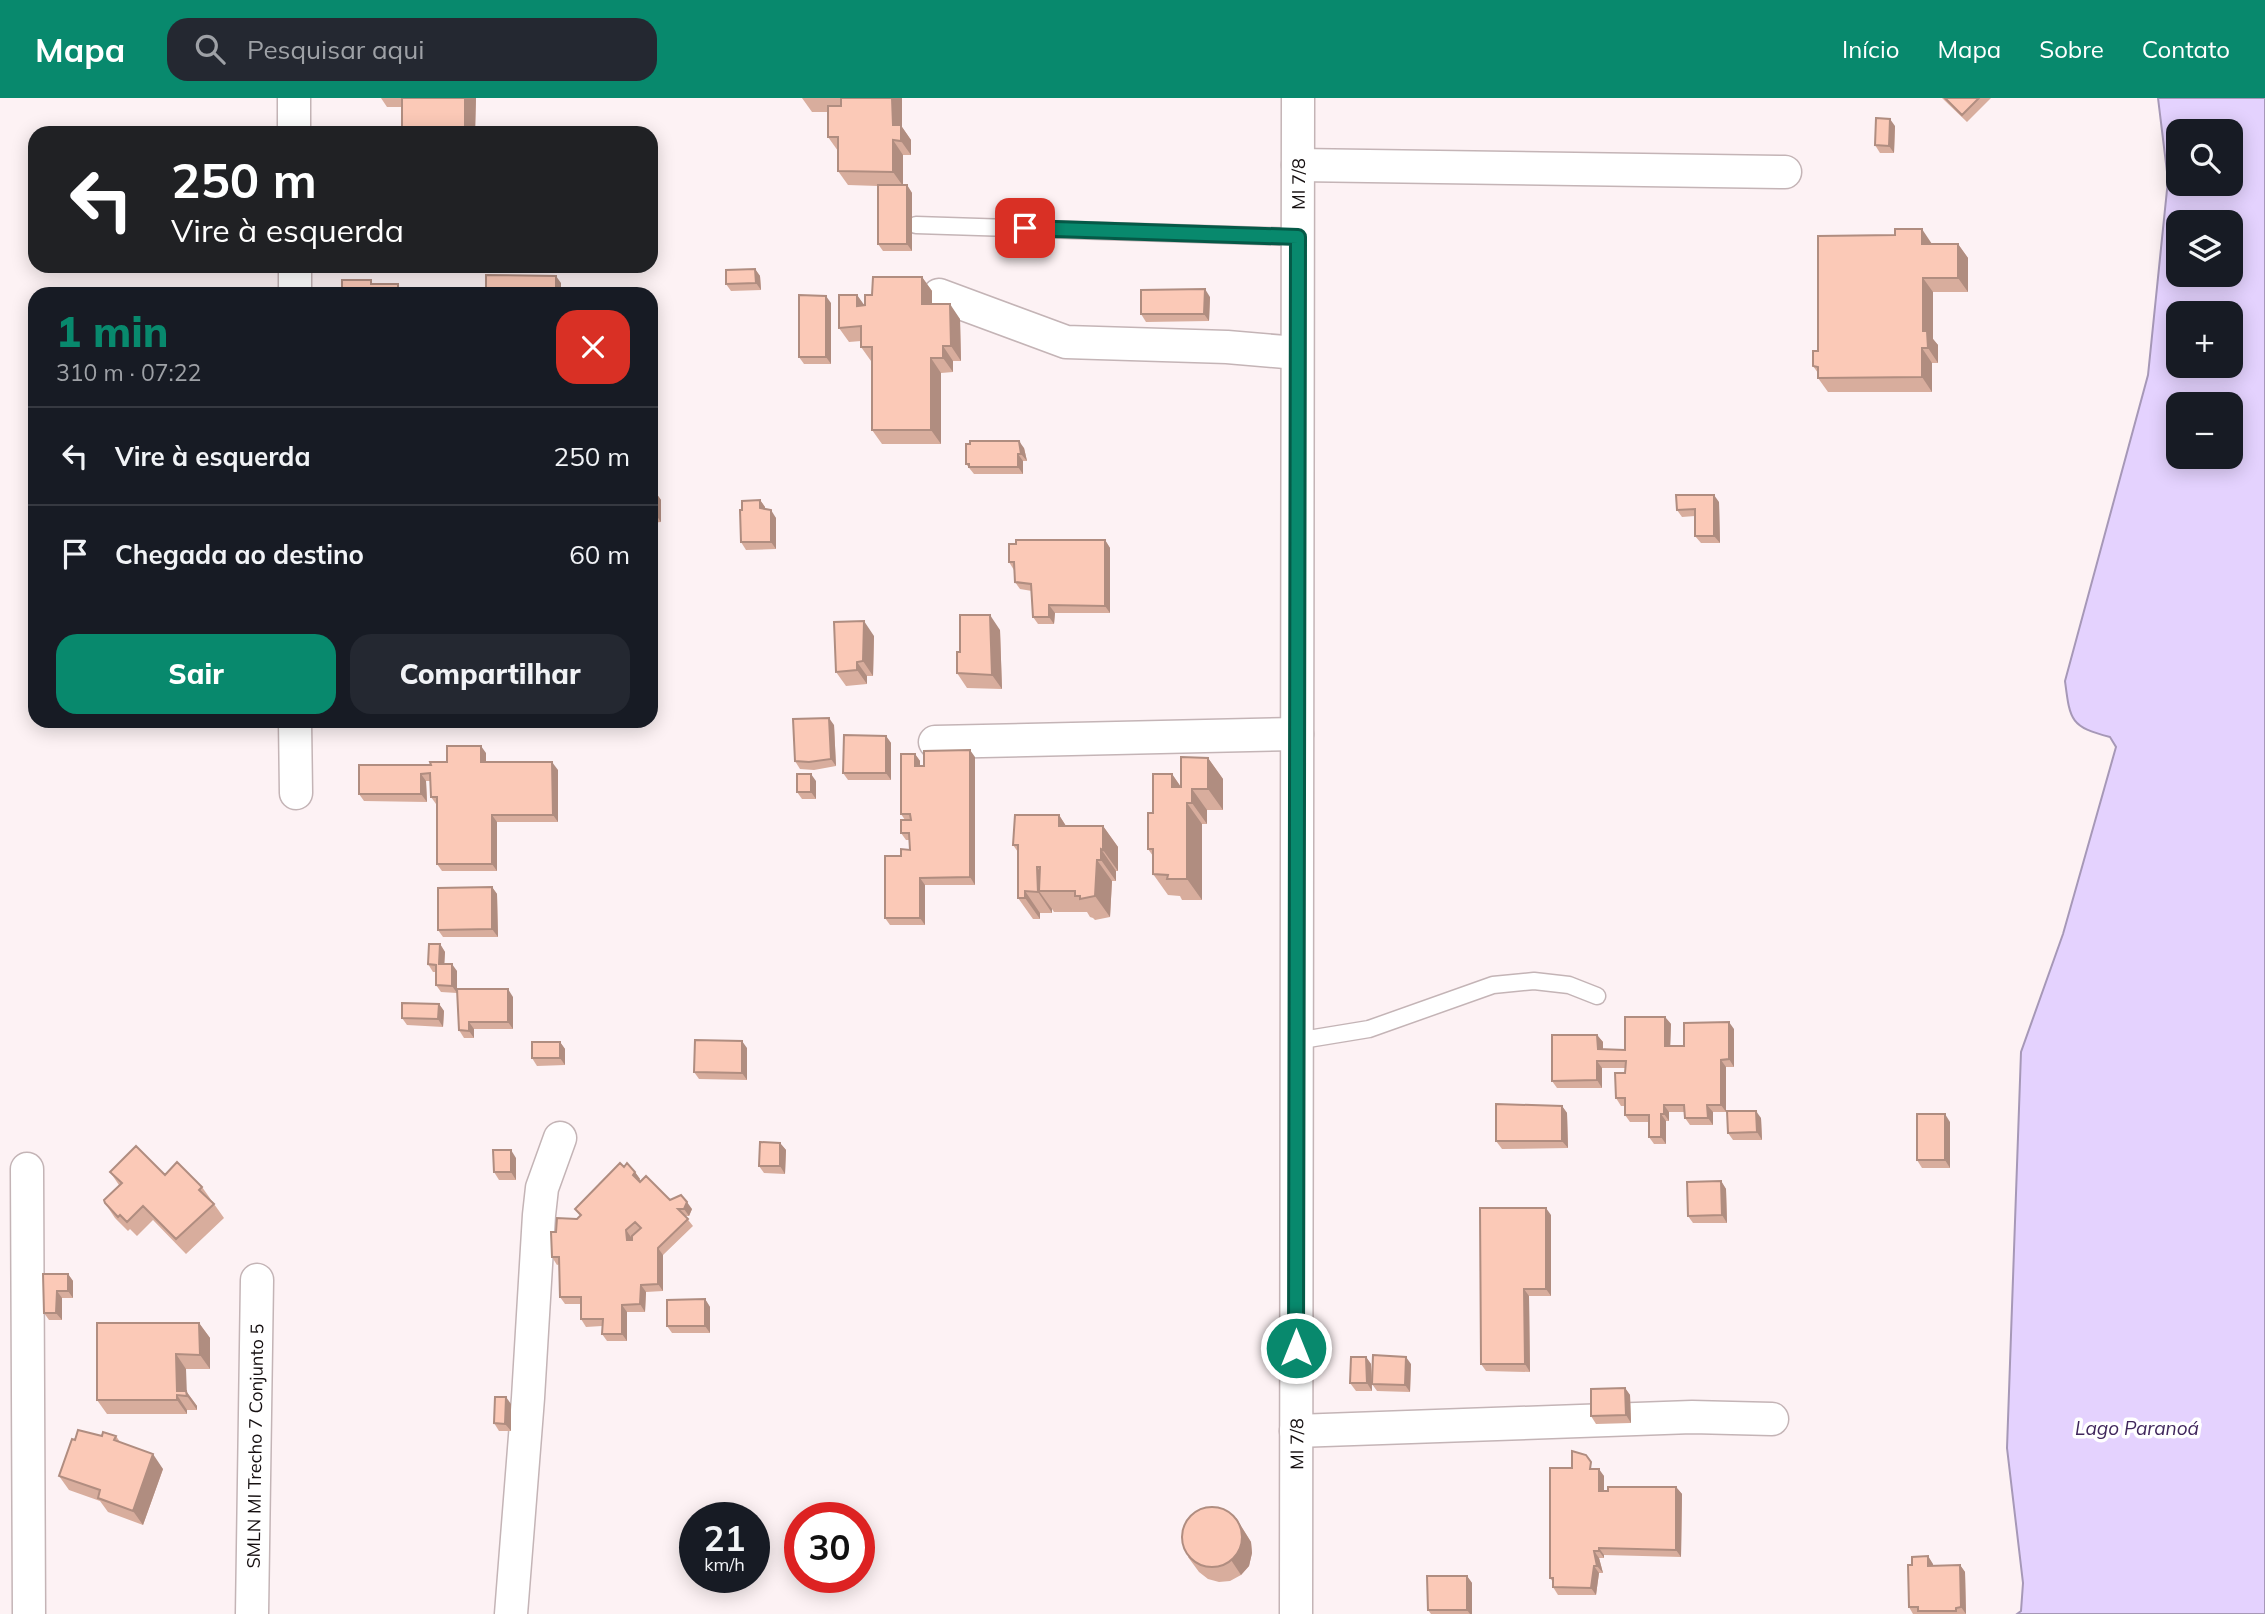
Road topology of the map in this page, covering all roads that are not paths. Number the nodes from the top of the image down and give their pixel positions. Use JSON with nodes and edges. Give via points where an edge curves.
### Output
{"nodes":[{"id":1,"x":294,"y":98,"type":"edge"},
{"id":2,"x":1298,"y":98,"type":"edge"},
{"id":3,"x":294,"y":126,"type":"edge"},
{"id":4,"x":1298,"y":165,"type":"junction"},
{"id":5,"x":1786,"y":172,"type":"dead end"},
{"id":6,"x":916,"y":225,"type":"dead end"},
{"id":7,"x":1298,"y":237,"type":"junction"},
{"id":8,"x":939,"y":295,"type":"dead end"},
{"id":9,"x":1297,"y":353,"type":"junction"},
{"id":10,"x":295,"y":728,"type":"edge"},
{"id":11,"x":1297,"y":734,"type":"junction"},
{"id":12,"x":935,"y":742,"type":"dead end"},
{"id":13,"x":296,"y":793,"type":"dead end"},
{"id":14,"x":1597,"y":996,"type":"dead end"},
{"id":15,"x":1296,"y":1041,"type":"junction"},
{"id":16,"x":560,"y":1138,"type":"dead end"},
{"id":17,"x":27,"y":1169,"type":"dead end"},
{"id":18,"x":257,"y":1280,"type":"dead end"},
{"id":19,"x":1772,"y":1419,"type":"dead end"},
{"id":20,"x":1296,"y":1432,"type":"junction"},
{"id":21,"x":29,"y":1614,"type":"edge"},
{"id":22,"x":252,"y":1614,"type":"edge"},
{"id":23,"x":511,"y":1614,"type":"edge"},
{"id":24,"x":1296,"y":1614,"type":"edge"}],
"edges":[{"from":1,"to":3,"type":"street"},
{"from":2,"to":4,"type":"street","name":"MI 7/8"},
{"from":4,"to":5,"type":"street"},
{"from":4,"to":7,"type":"street","name":"MI 7/8"},
{"from":6,"to":7,"type":"lane"},
{"from":7,"to":9,"type":"street","name":"MI 7/8"},
{"from":8,"to":9,"type":"street","via":[[1066,342]]},
{"from":9,"to":11,"type":"street","name":"MI 7/8"},
{"from":10,"to":13,"type":"street"},
{"from":11,"to":12,"type":"street"},
{"from":11,"to":15,"type":"street","name":"MI 7/8"},
{"from":14,"to":15,"type":"lane","via":[[1569,985],[1534,981],[1493,985],[1369,1029]]},
{"from":15,"to":20,"type":"street","name":"MI 7/8"},
{"from":16,"to":23,"type":"street","via":[[542,1188],[539,1215]]},
{"from":17,"to":21,"type":"street"},
{"from":18,"to":22,"type":"street","name":"SMLN MI Trecho 7 Conjunto 5"},
{"from":19,"to":20,"type":"street","via":[[1678,1418]]},
{"from":20,"to":24,"type":"street","name":"MI 7/8"}]}
